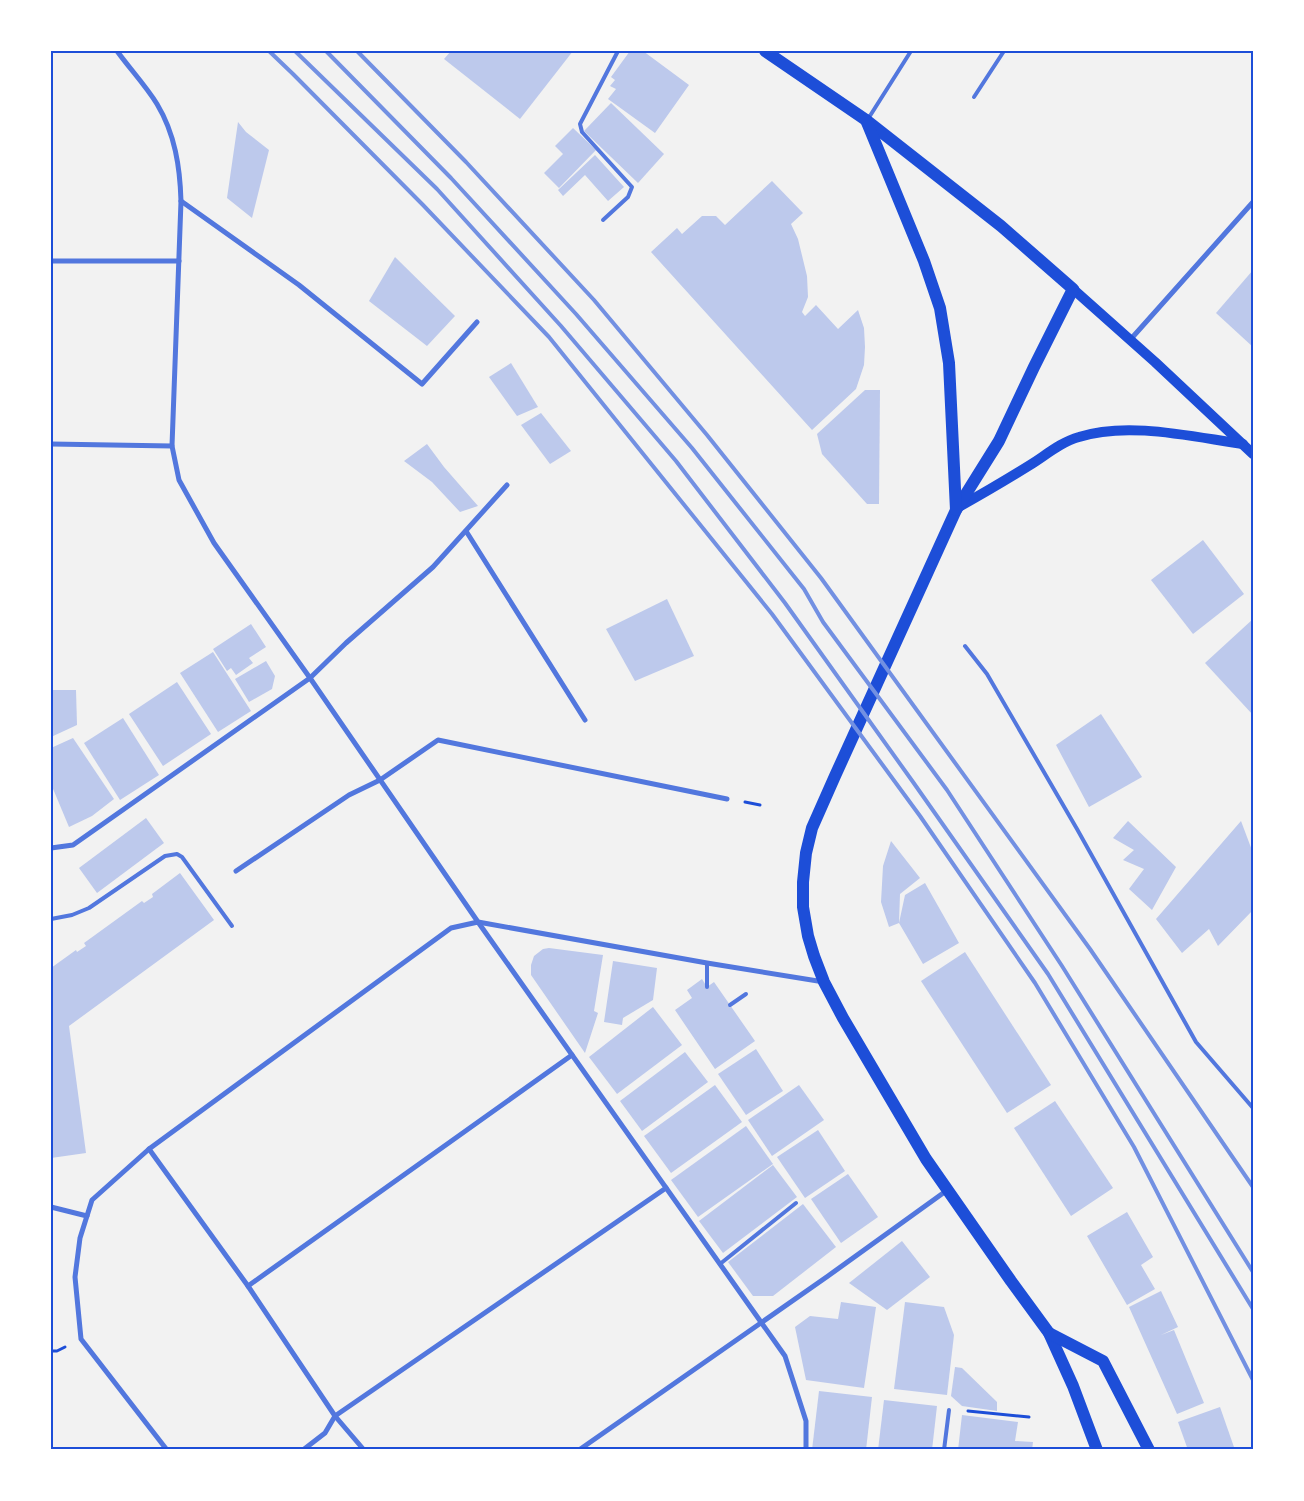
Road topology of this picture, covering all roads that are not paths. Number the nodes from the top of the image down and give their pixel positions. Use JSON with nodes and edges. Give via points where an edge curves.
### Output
{"nodes":[{"id":1,"x":117,"y":51,"type":"edge"},
{"id":2,"x":618,"y":51,"type":"edge"},
{"id":3,"x":765,"y":51,"type":"edge"},
{"id":4,"x":911,"y":51,"type":"edge"},
{"id":5,"x":1004,"y":51,"type":"edge"},
{"id":6,"x":974,"y":97,"type":"dead end"},
{"id":7,"x":866,"y":120,"type":"junction"},
{"id":8,"x":181,"y":202,"type":"junction"},
{"id":9,"x":1253,"y":202,"type":"edge"},
{"id":10,"x":603,"y":220,"type":"dead end"},
{"id":11,"x":51,"y":261,"type":"edge"},
{"id":12,"x":179,"y":261,"type":"junction"},
{"id":13,"x":1073,"y":289,"type":"junction"},
{"id":14,"x":477,"y":322,"type":"dead end"},
{"id":15,"x":1130,"y":340,"type":"junction"},
{"id":16,"x":51,"y":444,"type":"edge"},
{"id":17,"x":1243,"y":444,"type":"junction"},
{"id":18,"x":172,"y":446,"type":"junction"},
{"id":19,"x":1253,"y":454,"type":"edge"},
{"id":20,"x":507,"y":485,"type":"dead end"},
{"id":21,"x":956,"y":510,"type":"junction"},
{"id":22,"x":466,"y":531,"type":"junction"},
{"id":23,"x":965,"y":646,"type":"dead end"},
{"id":24,"x":310,"y":678,"type":"junction"},
{"id":25,"x":585,"y":720,"type":"dead end"},
{"id":26,"x":380,"y":780,"type":"junction"},
{"id":27,"x":727,"y":799,"type":"dead end"},
{"id":28,"x":51,"y":848,"type":"edge"},
{"id":29,"x":236,"y":871,"type":"dead end"},
{"id":30,"x":51,"y":919,"type":"edge"},
{"id":31,"x":478,"y":922,"type":"junction"},
{"id":32,"x":232,"y":926,"type":"dead end"},
{"id":33,"x":706,"y":963,"type":"junction"},
{"id":34,"x":824,"y":982,"type":"junction"},
{"id":35,"x":707,"y":986,"type":"dead end"},
{"id":36,"x":746,"y":994,"type":"dead end"},
{"id":37,"x":730,"y":1005,"type":"dead end"},
{"id":38,"x":572,"y":1055,"type":"junction"},
{"id":39,"x":1253,"y":1108,"type":"edge"},
{"id":40,"x":149,"y":1149,"type":"junction"},
{"id":41,"x":666,"y":1188,"type":"junction"},
{"id":42,"x":948,"y":1189,"type":"junction"},
{"id":43,"x":796,"y":1203,"type":"dead end"},
{"id":44,"x":51,"y":1208,"type":"edge"},
{"id":45,"x":87,"y":1216,"type":"junction"},
{"id":46,"x":720,"y":1264,"type":"junction"},
{"id":47,"x":248,"y":1286,"type":"junction"},
{"id":48,"x":761,"y":1322,"type":"junction"},
{"id":49,"x":1049,"y":1334,"type":"junction"},
{"id":50,"x":949,"y":1410,"type":"road end"},
{"id":51,"x":336,"y":1416,"type":"junction"},
{"id":52,"x":167,"y":1450,"type":"edge"},
{"id":53,"x":303,"y":1450,"type":"edge"},
{"id":54,"x":364,"y":1450,"type":"edge"},
{"id":55,"x":579,"y":1450,"type":"edge"},
{"id":56,"x":806,"y":1450,"type":"edge"},
{"id":57,"x":944,"y":1450,"type":"edge"},
{"id":58,"x":1097,"y":1450,"type":"edge"},
{"id":59,"x":1149,"y":1450,"type":"edge"}],
"edges":[{"from":1,"to":8,"type":"street","via":[[157,104],[174,142],[180,171]]},
{"from":2,"to":10,"type":"lane","via":[[580,124],[582,132],[632,187],[628,197]]},
{"from":3,"to":7,"type":"main road"},
{"from":4,"to":7,"type":"lane"},
{"from":5,"to":6,"type":"lane"},
{"from":7,"to":13,"type":"main road","via":[[1001,226]]},
{"from":7,"to":21,"type":"main road","via":[[940,308],[949,363]]},
{"from":8,"to":12,"type":"street"},
{"from":8,"to":14,"type":"street","via":[[299,285],[422,384]]},
{"from":9,"to":15,"type":"street"},
{"from":11,"to":12,"type":"street"},
{"from":12,"to":18,"type":"street"},
{"from":13,"to":15,"type":"main road"},
{"from":13,"to":21,"type":"main road","via":[[999,441]]},
{"from":15,"to":17,"type":"main road"},
{"from":16,"to":18,"type":"street"},
{"from":17,"to":19,"type":"main road"},
{"from":17,"to":21,"type":"main road","via":[[1149,431],[1094,433],[1056,448]]},
{"from":18,"to":24,"type":"street","via":[[179,480],[214,543]]},
{"from":20,"to":22,"type":"street"},
{"from":21,"to":34,"type":"main road","via":[[812,828],[806,853],[803,907],[808,936]]},
{"from":22,"to":24,"type":"street","via":[[433,567]]},
{"from":22,"to":25,"type":"street"},
{"from":23,"to":39,"type":"lane","via":[[987,674],[1196,1042]]},
{"from":24,"to":26,"type":"street"},
{"from":24,"to":28,"type":"street","via":[[73,845]]},
{"from":26,"to":27,"type":"street","via":[[438,740]]},
{"from":26,"to":29,"type":"street","via":[[349,795]]},
{"from":26,"to":31,"type":"street"},
{"from":30,"to":32,"type":"lane","via":[[89,908],[165,856],[177,854]]},
{"from":31,"to":33,"type":"street"},
{"from":31,"to":38,"type":"street"},
{"from":31,"to":40,"type":"street","via":[[451,928]]},
{"from":33,"to":34,"type":"street"},
{"from":33,"to":35,"type":"lane"},
{"from":34,"to":42,"type":"main road","via":[[926,1158]]},
{"from":36,"to":37,"type":"lane"},
{"from":38,"to":41,"type":"street"},
{"from":38,"to":47,"type":"street"},
{"from":40,"to":45,"type":"street","via":[[92,1200]]},
{"from":40,"to":47,"type":"street"},
{"from":41,"to":46,"type":"street"},
{"from":41,"to":51,"type":"street"},
{"from":42,"to":48,"type":"street"},
{"from":42,"to":49,"type":"main road"},
{"from":43,"to":46,"type":"lane"},
{"from":44,"to":45,"type":"street"},
{"from":45,"to":52,"type":"street","via":[[80,1238],[75,1277],[81,1339]]},
{"from":46,"to":48,"type":"street"},
{"from":47,"to":51,"type":"street"},
{"from":48,"to":55,"type":"street"},
{"from":48,"to":56,"type":"street","via":[[785,1356],[806,1421]]},
{"from":49,"to":58,"type":"main road"},
{"from":49,"to":59,"type":"main road","via":[[1103,1361]]},
{"from":50,"to":57,"type":"lane"},
{"from":51,"to":53,"type":"street","via":[[325,1433]]},
{"from":51,"to":54,"type":"street"}]}
